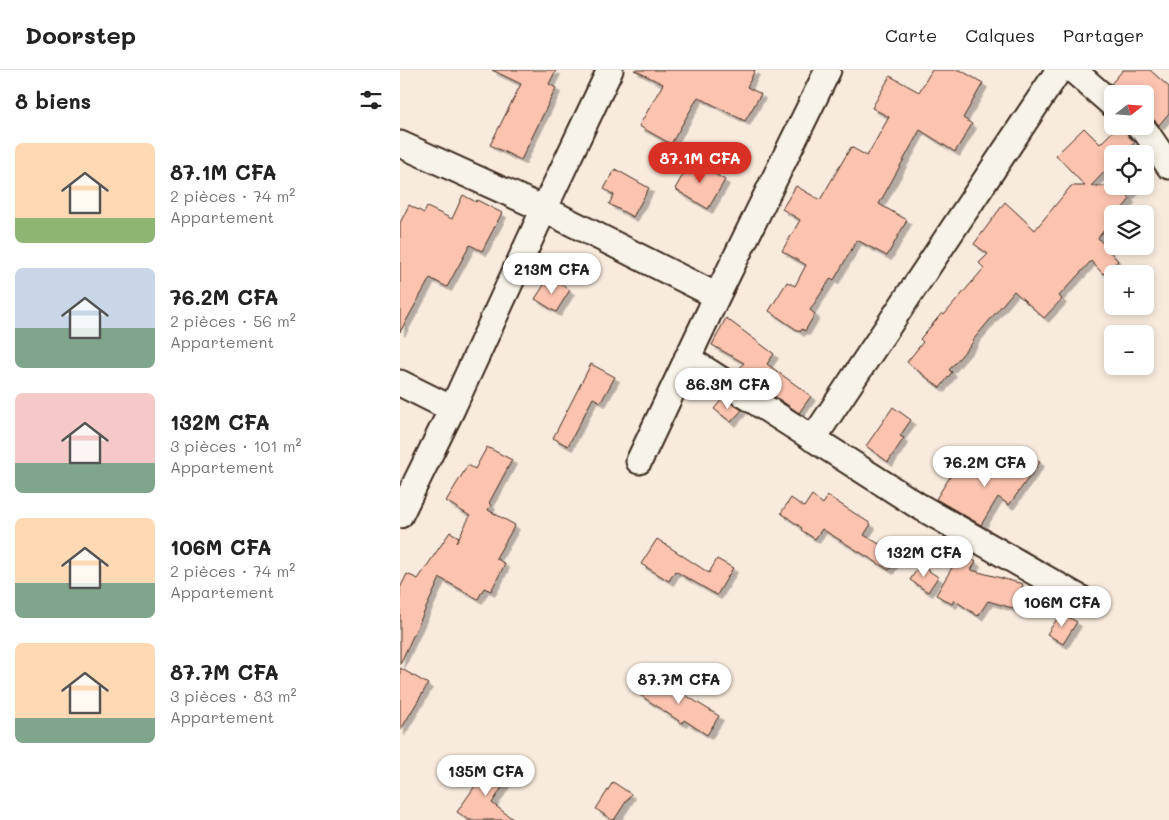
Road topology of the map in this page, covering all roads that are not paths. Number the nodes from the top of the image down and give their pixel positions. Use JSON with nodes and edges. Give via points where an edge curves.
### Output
{"nodes":[{"id":1,"x":610,"y":70,"type":"edge"},
{"id":2,"x":828,"y":70,"type":"edge"},
{"id":3,"x":1059,"y":70,"type":"edge"},
{"id":4,"x":1073,"y":70,"type":"edge"},
{"id":5,"x":1104,"y":97,"type":"edge"},
{"id":6,"x":1148,"y":135,"type":"edge"},
{"id":7,"x":400,"y":144,"type":"edge"},
{"id":8,"x":1169,"y":166,"type":"edge"},
{"id":9,"x":544,"y":208,"type":"junction"},
{"id":10,"x":717,"y":296,"type":"junction"},
{"id":11,"x":687,"y":358,"type":"junction"},
{"id":12,"x":400,"y":383,"type":"edge"},
{"id":13,"x":452,"y":409,"type":"junction"},
{"id":14,"x":813,"y":439,"type":"junction"},
{"id":15,"x":639,"y":461,"type":"dead end"},
{"id":16,"x":400,"y":515,"type":"edge"},
{"id":17,"x":1087,"y":602,"type":"dead end"}],
"edges":[{"from":1,"to":9,"type":"street"},
{"from":2,"to":10,"type":"street"},
{"from":3,"to":14,"type":"street"},
{"from":4,"to":5,"type":"street"},
{"from":6,"to":8,"type":"street"},
{"from":7,"to":9,"type":"street"},
{"from":9,"to":10,"type":"street"},
{"from":9,"to":13,"type":"street"},
{"from":10,"to":11,"type":"street"},
{"from":11,"to":14,"type":"street"},
{"from":11,"to":15,"type":"street"},
{"from":12,"to":13,"type":"street"},
{"from":13,"to":16,"type":"street"},
{"from":14,"to":17,"type":"street","via":[[917,505]]}]}
